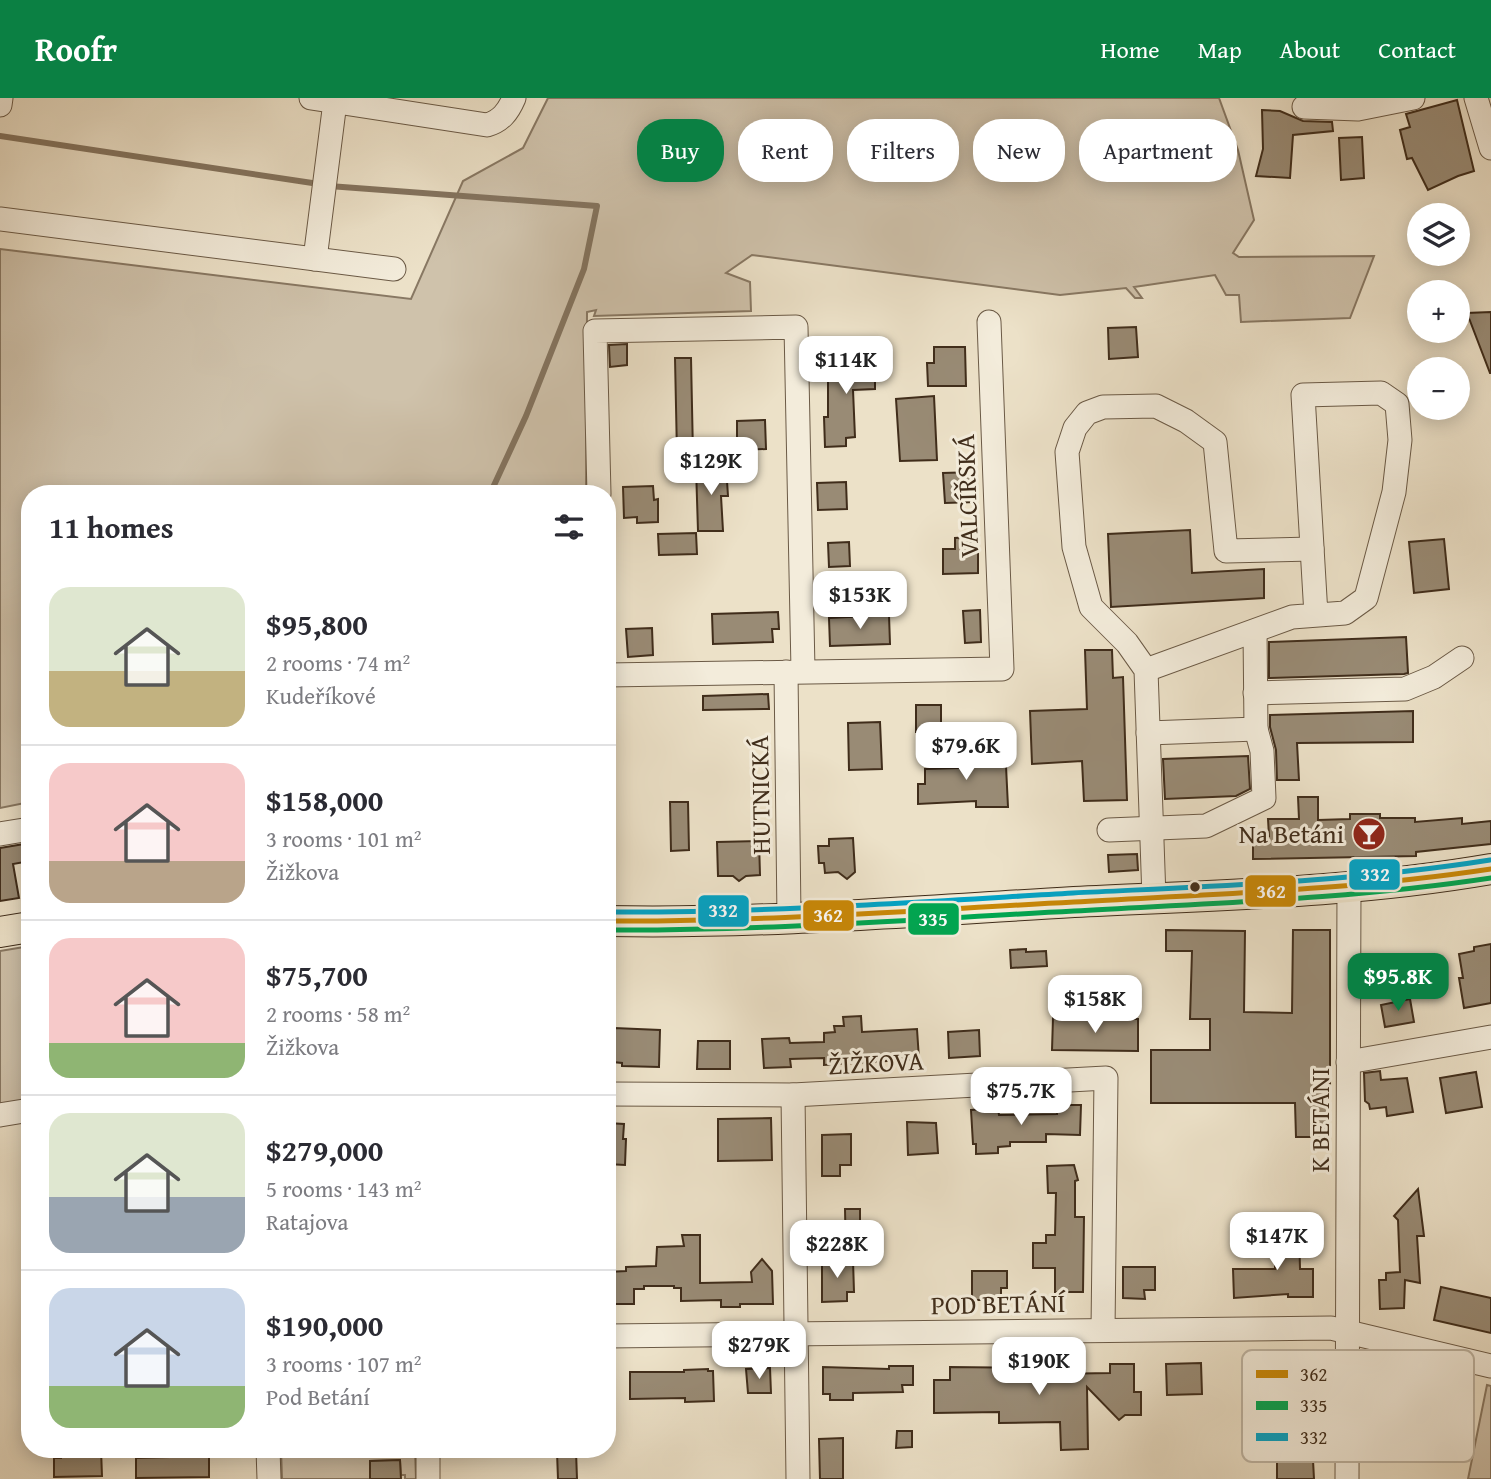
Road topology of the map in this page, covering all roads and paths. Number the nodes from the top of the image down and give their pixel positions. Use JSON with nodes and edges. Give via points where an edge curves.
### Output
{"nodes":[{"id":1,"x":1,"y":98,"type":"edge"},
{"id":2,"x":514,"y":98,"type":"edge"},
{"id":3,"x":1413,"y":98,"type":"edge"},
{"id":4,"x":1476,"y":98,"type":"edge"},
{"id":5,"x":322,"y":99,"type":"edge"},
{"id":6,"x":0,"y":105,"type":"edge"},
{"id":7,"x":1304,"y":107,"type":"dead end"},
{"id":8,"x":1491,"y":148,"type":"edge"},
{"id":9,"x":0,"y":219,"type":"edge"},
{"id":10,"x":315,"y":259,"type":"junction"},
{"id":11,"x":394,"y":269,"type":"dead end"},
{"id":12,"x":989,"y":322,"type":"dead end"},
{"id":13,"x":598,"y":485,"type":"edge"},
{"id":14,"x":1312,"y":549,"type":"junction"},
{"id":15,"x":1316,"y":615,"type":"junction"},
{"id":16,"x":1255,"y":631,"type":"junction"},
{"id":17,"x":1462,"y":658,"type":"dead end"},
{"id":18,"x":1146,"y":670,"type":"junction"},
{"id":19,"x":794,"y":671,"type":"junction"},
{"id":20,"x":616,"y":675,"type":"edge"},
{"id":21,"x":1255,"y":693,"type":"junction"},
{"id":22,"x":1256,"y":729,"type":"junction"},
{"id":23,"x":1148,"y":733,"type":"junction"},
{"id":24,"x":1151,"y":829,"type":"junction"},
{"id":25,"x":21,"y":830,"type":"edge"},
{"id":26,"x":1109,"y":830,"type":"dead end"},
{"id":27,"x":0,"y":834,"type":"edge"},
{"id":28,"x":1491,"y":869,"type":"edge"},
{"id":29,"x":1349,"y":887,"type":"junction"},
{"id":30,"x":1154,"y":898,"type":"junction"},
{"id":31,"x":789,"y":918,"type":"junction"},
{"id":32,"x":616,"y":921,"type":"edge"},
{"id":33,"x":21,"y":928,"type":"edge"},
{"id":34,"x":0,"y":932,"type":"edge"},
{"id":35,"x":1491,"y":1037,"type":"edge"},
{"id":36,"x":1348,"y":1062,"type":"junction"},
{"id":37,"x":616,"y":1094,"type":"edge"},
{"id":38,"x":793,"y":1096,"type":"junction"},
{"id":39,"x":21,"y":1112,"type":"edge"},
{"id":40,"x":0,"y":1115,"type":"edge"},
{"id":41,"x":1103,"y":1330,"type":"junction"},
{"id":42,"x":1348,"y":1332,"type":"junction"},
{"id":43,"x":796,"y":1335,"type":"junction"},
{"id":44,"x":616,"y":1336,"type":"edge"},
{"id":45,"x":1348,"y":1350,"type":"edge"},
{"id":46,"x":1424,"y":1350,"type":"edge"},
{"id":47,"x":268,"y":1458,"type":"edge"},
{"id":48,"x":428,"y":1458,"type":"edge"},
{"id":49,"x":269,"y":1479,"type":"edge"},
{"id":50,"x":428,"y":1479,"type":"edge"},
{"id":51,"x":798,"y":1479,"type":"edge"}],
"edges":[{"from":1,"to":6,"type":"street"},
{"from":2,"to":5,"type":"street","via":[[497,122],[487,125]]},
{"from":3,"to":7,"type":"street","via":[[1358,109]]},
{"from":4,"to":8,"type":"street"},
{"from":5,"to":10,"type":"street","via":[[323,184]]},
{"from":9,"to":10,"type":"street"},
{"from":10,"to":11,"type":"street"},
{"from":12,"to":19,"type":"street","name":"VALCÍŘSKÁ","via":[[1002,669]]},
{"from":13,"to":19,"type":"street","name":"HUTNICKÁ","via":[[595,331],[796,327]]},
{"from":14,"to":15,"type":"street"},
{"from":14,"to":15,"type":"street","via":[[1303,395],[1381,393],[1397,404],[1400,440],[1394,492],[1376,568],[1366,598],[1345,613]]},
{"from":14,"to":18,"type":"street","via":[[1226,551],[1215,442],[1156,406],[1103,407],[1087,413],[1075,428],[1067,452],[1074,547],[1091,607]]},
{"from":15,"to":16,"type":"street","via":[[1292,617]]},
{"from":16,"to":18,"type":"street"},
{"from":16,"to":21,"type":"street"},
{"from":17,"to":21,"type":"street","via":[[1405,689]]},
{"from":18,"to":23,"type":"street"},
{"from":19,"to":20,"type":"street"},
{"from":19,"to":31,"type":"street","name":"HUTNICKÁ"},
{"from":21,"to":22,"type":"street"},
{"from":22,"to":23,"type":"street"},
{"from":22,"to":24,"type":"street","via":[[1264,798],[1206,826]]},
{"from":23,"to":24,"type":"street"},
{"from":24,"to":26,"type":"street"},
{"from":24,"to":30,"type":"street"},
{"from":25,"to":27,"type":"street"},
{"from":28,"to":29,"type":"main road"},
{"from":29,"to":30,"type":"main road"},
{"from":29,"to":36,"type":"street","name":"K BETÁNI"},
{"from":30,"to":31,"type":"main road"},
{"from":31,"to":32,"type":"main road"},
{"from":33,"to":34,"type":"main road"},
{"from":35,"to":36,"type":"street"},
{"from":36,"to":42,"type":"street","name":"K BETÁNI"},
{"from":37,"to":38,"type":"street","name":"ŽIŽKOVA"},
{"from":38,"to":41,"type":"street","name":"ŽIŽKOVA","via":[[1106,1078]]},
{"from":38,"to":43,"type":"street"},
{"from":39,"to":40,"type":"street"},
{"from":41,"to":42,"type":"street","name":"POD BETÁNÍ","via":[[1331,1328]]},
{"from":41,"to":43,"type":"street","name":"POD BETÁNÍ"},
{"from":42,"to":45,"type":"street","name":"K BETÁNI"},
{"from":42,"to":46,"type":"street","name":"POD BETÁNÍ"},
{"from":43,"to":44,"type":"street","name":"POD BETÁNÍ"},
{"from":43,"to":51,"type":"street"},
{"from":47,"to":49,"type":"street"},
{"from":48,"to":50,"type":"street"}]}
